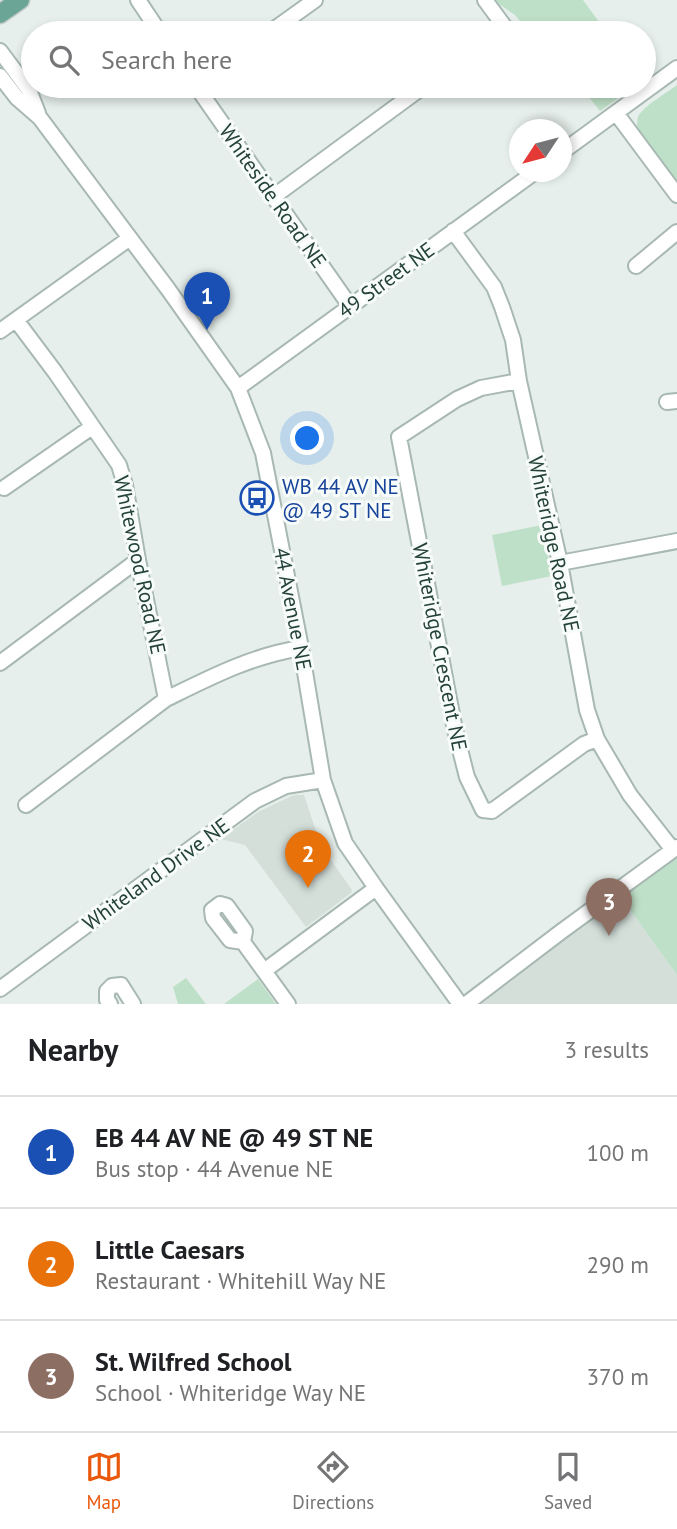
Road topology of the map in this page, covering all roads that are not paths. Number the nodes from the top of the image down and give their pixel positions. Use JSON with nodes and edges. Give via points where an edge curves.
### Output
{"nodes":[{"id":1,"x":20,"y":0,"type":"edge"},
{"id":2,"x":138,"y":0,"type":"edge"},
{"id":3,"x":315,"y":0,"type":"edge"},
{"id":4,"x":485,"y":0,"type":"edge"},
{"id":5,"x":0,"y":14,"type":"edge"},
{"id":6,"x":152,"y":21,"type":"edge"},
{"id":7,"x":286,"y":21,"type":"edge"},
{"id":8,"x":500,"y":21,"type":"edge"},
{"id":9,"x":0,"y":51,"type":"edge"},
{"id":10,"x":677,"y":68,"type":"edge"},
{"id":11,"x":0,"y":76,"type":"edge"},
{"id":12,"x":21,"y":79,"type":"edge"},
{"id":13,"x":656,"y":83,"type":"edge"},
{"id":14,"x":32,"y":98,"type":"edge"},
{"id":15,"x":204,"y":98,"type":"edge"},
{"id":16,"x":408,"y":98,"type":"edge"},
{"id":17,"x":636,"y":98,"type":"edge"},
{"id":18,"x":616,"y":113,"type":"junction"},
{"id":19,"x":40,"y":118,"type":"junction"},
{"id":20,"x":572,"y":145,"type":"edge"},
{"id":21,"x":521,"y":182,"type":"edge"},
{"id":22,"x":677,"y":195,"type":"edge"},
{"id":23,"x":273,"y":198,"type":"junction"},
{"id":24,"x":453,"y":231,"type":"junction"},
{"id":25,"x":677,"y":232,"type":"edge"},
{"id":26,"x":130,"y":238,"type":"junction"},
{"id":27,"x":636,"y":266,"type":"dead end"},
{"id":28,"x":350,"y":306,"type":"junction"},
{"id":29,"x":16,"y":320,"type":"junction"},
{"id":30,"x":0,"y":331,"type":"edge"},
{"id":31,"x":519,"y":381,"type":"junction"},
{"id":32,"x":238,"y":388,"type":"junction"},
{"id":33,"x":92,"y":427,"type":"junction"},
{"id":34,"x":4,"y":488,"type":"dead end"},
{"id":35,"x":677,"y":541,"type":"edge"},
{"id":36,"x":138,"y":560,"type":"junction"},
{"id":37,"x":560,"y":563,"type":"junction"},
{"id":38,"x":301,"y":648,"type":"junction"},
{"id":39,"x":0,"y":663,"type":"edge"},
{"id":40,"x":166,"y":699,"type":"junction"},
{"id":41,"x":597,"y":739,"type":"junction"},
{"id":42,"x":323,"y":780,"type":"junction"},
{"id":43,"x":26,"y":805,"type":"dead end"},
{"id":44,"x":675,"y":849,"type":"edge"},
{"id":45,"x":376,"y":888,"type":"junction"},
{"id":46,"x":243,"y":942,"type":"dead end"},
{"id":47,"x":264,"y":971,"type":"junction"},
{"id":48,"x":0,"y":989,"type":"edge"},
{"id":49,"x":110,"y":1004,"type":"edge"},
{"id":50,"x":133,"y":1004,"type":"edge"},
{"id":51,"x":288,"y":1004,"type":"edge"},
{"id":52,"x":460,"y":1004,"type":"edge"},
{"id":53,"x":466,"y":1004,"type":"edge"}],
"edges":[{"from":1,"to":5,"type":"main road"},
{"from":2,"to":6,"type":"street"},
{"from":3,"to":7,"type":"street"},
{"from":4,"to":8,"type":"street"},
{"from":9,"to":12,"type":"street","name":"44 Avenue NE"},
{"from":10,"to":13,"type":"street"},
{"from":11,"to":19,"type":"street","name":"44 Avenue NE"},
{"from":14,"to":19,"type":"street","name":"44 Avenue NE"},
{"from":15,"to":23,"type":"street","name":"Whiteside Road NE"},
{"from":16,"to":23,"type":"street"},
{"from":17,"to":18,"type":"street"},
{"from":18,"to":20,"type":"street"},
{"from":18,"to":22,"type":"street"},
{"from":19,"to":26,"type":"street","name":"44 Avenue NE"},
{"from":21,"to":24,"type":"street","name":"49 Street NE"},
{"from":23,"to":28,"type":"street","name":"Whiteside Road NE"},
{"from":24,"to":28,"type":"street","name":"49 Street NE"},
{"from":24,"to":31,"type":"street","name":"Whiteridge Road NE","via":[[494,287],[513,340]]},
{"from":25,"to":27,"type":"street"},
{"from":26,"to":29,"type":"street"},
{"from":26,"to":32,"type":"street","name":"44 Avenue NE"},
{"from":28,"to":32,"type":"street","name":"49 Street NE"},
{"from":29,"to":30,"type":"street"},
{"from":29,"to":33,"type":"street","name":"Whitewood Road NE"},
{"from":31,"to":37,"type":"street","name":"Whiteridge Road NE"},
{"from":31,"to":41,"type":"street","name":"Whiteridge Crescent NE","via":[[481,388],[457,399],[399,437],[455,730],[467,777],[484,810],[492,811]]},
{"from":32,"to":38,"type":"street","name":"44 Avenue NE","via":[[264,453]]},
{"from":33,"to":34,"type":"street"},
{"from":33,"to":36,"type":"street","name":"Whitewood Road NE","via":[[119,465]]},
{"from":35,"to":37,"type":"street"},
{"from":36,"to":39,"type":"street"},
{"from":36,"to":40,"type":"street","name":"Whitewood Road NE"},
{"from":37,"to":41,"type":"street","name":"Whiteridge Road NE","via":[[587,710]]},
{"from":38,"to":40,"type":"street","via":[[246,661]]},
{"from":38,"to":42,"type":"street","name":"44 Avenue NE"},
{"from":40,"to":43,"type":"street"},
{"from":41,"to":44,"type":"street","name":"Whiteridge Road NE","via":[[630,795]]},
{"from":42,"to":45,"type":"street","name":"44 Avenue NE","via":[[345,843]]},
{"from":42,"to":48,"type":"street","name":"Whiteland Drive NE","via":[[286,786],[255,801]]},
{"from":44,"to":53,"type":"street"},
{"from":45,"to":47,"type":"street"},
{"from":45,"to":52,"type":"street","name":"44 Avenue NE"},
{"from":46,"to":47,"type":"street"},
{"from":47,"to":51,"type":"street"},
{"from":49,"to":50,"type":"street","via":[[107,991],[121,985]]}]}
